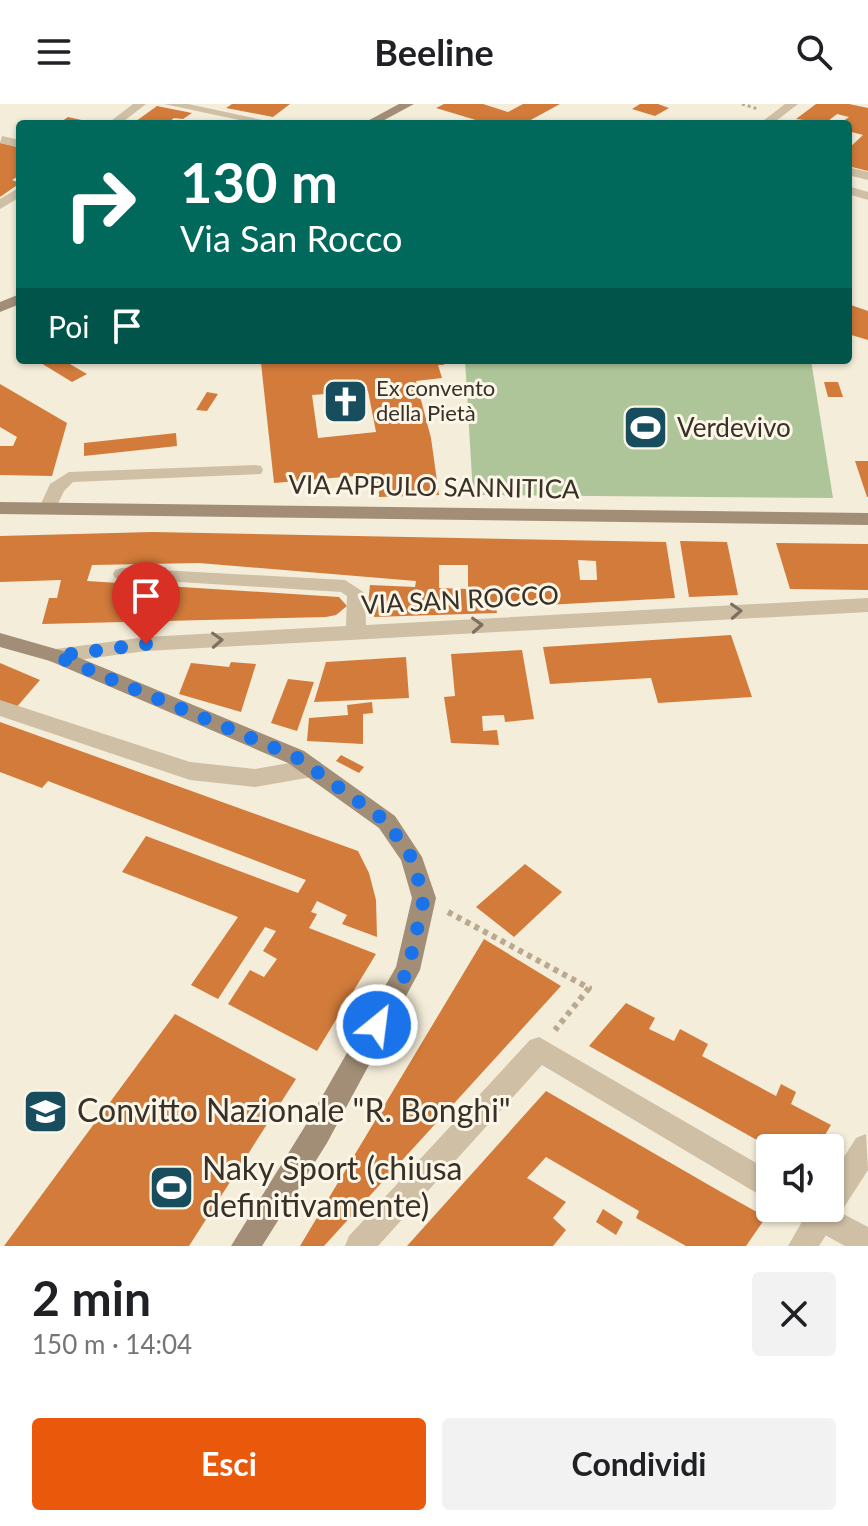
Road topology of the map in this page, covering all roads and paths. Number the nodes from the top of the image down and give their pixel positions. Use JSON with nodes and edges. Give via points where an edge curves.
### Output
{"nodes":[{"id":1,"x":140,"y":104,"type":"edge"},
{"id":2,"x":170,"y":104,"type":"edge"},
{"id":3,"x":408,"y":104,"type":"edge"},
{"id":4,"x":792,"y":104,"type":"edge"},
{"id":5,"x":118,"y":120,"type":"edge"},
{"id":6,"x":255,"y":120,"type":"edge"},
{"id":7,"x":376,"y":120,"type":"edge"},
{"id":8,"x":770,"y":120,"type":"edge"},
{"id":9,"x":2,"y":140,"type":"dead end"},
{"id":10,"x":16,"y":143,"type":"edge"},
{"id":11,"x":255,"y":470,"type":"dead end"},
{"id":12,"x":0,"y":508,"type":"edge"},
{"id":13,"x":48,"y":508,"type":"junction"},
{"id":14,"x":868,"y":519,"type":"edge"},
{"id":15,"x":122,"y":574,"type":"dead end"},
{"id":16,"x":868,"y":605,"type":"edge"},
{"id":17,"x":356,"y":632,"type":"junction"},
{"id":18,"x":0,"y":640,"type":"edge"},
{"id":19,"x":56,"y":656,"type":"junction"},
{"id":20,"x":0,"y":708,"type":"edge"},
{"id":21,"x":312,"y":768,"type":"junction"},
{"id":22,"x":424,"y":898,"type":"junction"},
{"id":23,"x":539,"y":1049,"type":"junction"},
{"id":24,"x":866,"y":1148,"type":"edge"},
{"id":25,"x":844,"y":1178,"type":"edge"},
{"id":26,"x":756,"y":1179,"type":"edge"},
{"id":27,"x":814,"y":1222,"type":"edge"},
{"id":28,"x":839,"y":1222,"type":"edge"},
{"id":29,"x":868,"y":1243,"type":"edge"},
{"id":30,"x":245,"y":1246,"type":"edge"},
{"id":31,"x":359,"y":1246,"type":"edge"},
{"id":32,"x":802,"y":1246,"type":"edge"}],
"edges":[{"from":1,"to":5,"type":"street"},
{"from":2,"to":6,"type":"street"},
{"from":3,"to":7,"type":"main road"},
{"from":4,"to":8,"type":"street"},
{"from":9,"to":10,"type":"street"},
{"from":11,"to":13,"type":"street","via":[[69,477],[56,488]]},
{"from":12,"to":13,"type":"main road","name":"VIA APPULO SANNITICA"},
{"from":13,"to":14,"type":"main road","name":"VIA APPULO SANNITICA"},
{"from":15,"to":17,"type":"street","via":[[345,586],[356,593]]},
{"from":17,"to":16,"type":"street","name":"VIA SAN ROCCO","one_way":true},
{"from":19,"to":17,"type":"street","name":"VIA SAN ROCCO","one_way":true,"via":[[146,644]]},
{"from":18,"to":19,"type":"main road"},
{"from":19,"to":21,"type":"main road"},
{"from":20,"to":21,"type":"street","via":[[190,771],[255,778]]},
{"from":21,"to":22,"type":"main road","via":[[387,822],[411,857]]},
{"from":22,"to":23,"type":"path","via":[[589,988]]},
{"from":22,"to":30,"type":"main road","via":[[408,970],[317,1133]]},
{"from":23,"to":26,"type":"street"},
{"from":23,"to":31,"type":"street"},
{"from":24,"to":25,"type":"street"},
{"from":27,"to":32,"type":"street"},
{"from":28,"to":29,"type":"street"}]}
